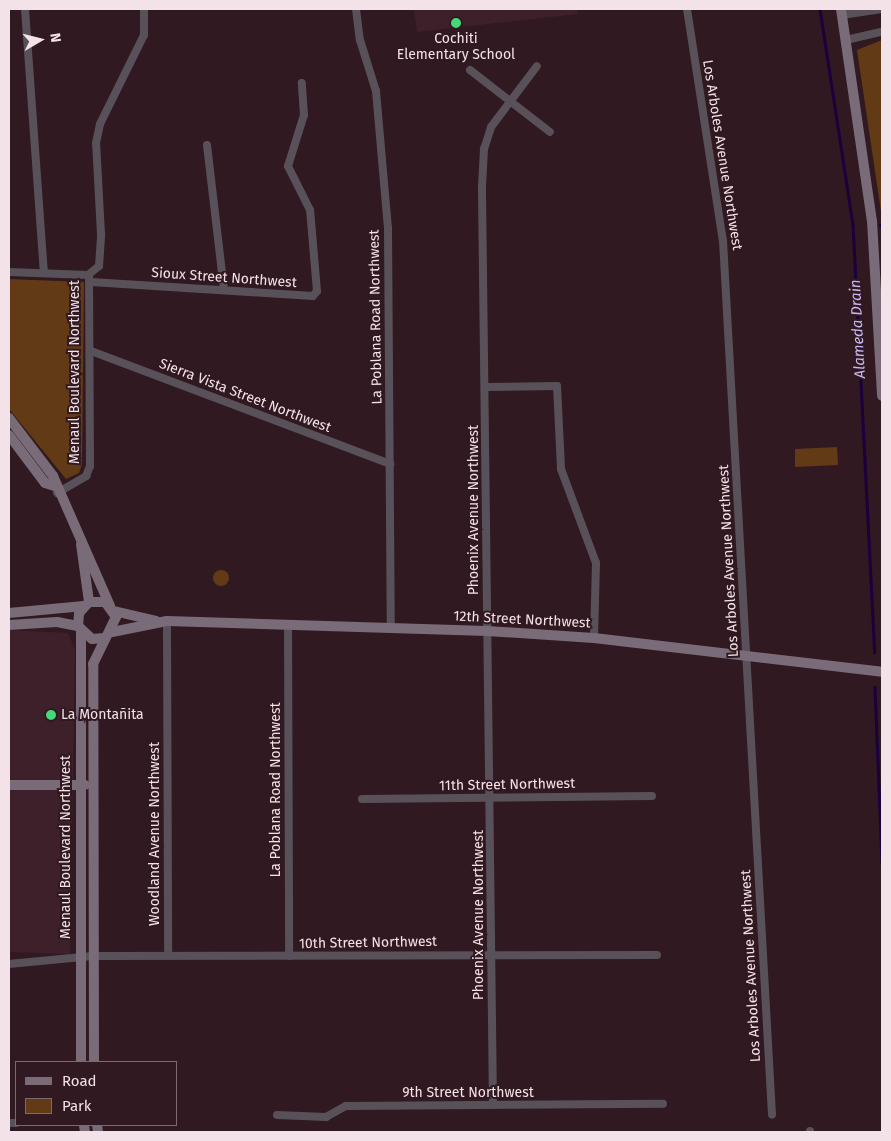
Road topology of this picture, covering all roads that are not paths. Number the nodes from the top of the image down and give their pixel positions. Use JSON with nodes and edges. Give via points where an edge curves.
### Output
{"nodes":[{"id":1,"x":25,"y":9,"type":"edge"},
{"id":2,"x":144,"y":9,"type":"edge"},
{"id":3,"x":356,"y":9,"type":"edge"},
{"id":4,"x":687,"y":9,"type":"edge"},
{"id":5,"x":882,"y":9,"type":"edge"},
{"id":6,"x":842,"y":12,"type":"edge"},
{"id":7,"x":882,"y":32,"type":"edge"},
{"id":8,"x":846,"y":40,"type":"junction"},
{"id":9,"x":537,"y":66,"type":"dead end"},
{"id":10,"x":470,"y":70,"type":"dead end"},
{"id":11,"x":302,"y":83,"type":"dead end"},
{"id":12,"x":510,"y":102,"type":"junction"},
{"id":13,"x":550,"y":132,"type":"dead end"},
{"id":14,"x":207,"y":145,"type":"dead end"},
{"id":15,"x":9,"y":272,"type":"edge"},
{"id":16,"x":44,"y":272,"type":"junction"},
{"id":17,"x":90,"y":278,"type":"junction"},
{"id":18,"x":224,"y":290,"type":"junction"},
{"id":19,"x":880,"y":323,"type":"edge"},
{"id":20,"x":91,"y":351,"type":"junction"},
{"id":21,"x":485,"y":387,"type":"junction"},
{"id":22,"x":882,"y":396,"type":"edge"},
{"id":23,"x":9,"y":418,"type":"edge"},
{"id":24,"x":9,"y":435,"type":"edge"},
{"id":25,"x":390,"y":464,"type":"junction"},
{"id":26,"x":55,"y":490,"type":"junction"},
{"id":27,"x":81,"y":544,"type":"junction"},
{"id":28,"x":86,"y":604,"type":"junction"},
{"id":29,"x":112,"y":608,"type":"junction"},
{"id":30,"x":9,"y":613,"type":"edge"},
{"id":31,"x":163,"y":621,"type":"junction"},
{"id":32,"x":288,"y":624,"type":"junction"},
{"id":33,"x":9,"y":625,"type":"edge"},
{"id":34,"x":391,"y":628,"type":"junction"},
{"id":35,"x":80,"y":629,"type":"junction"},
{"id":36,"x":487,"y":631,"type":"junction"},
{"id":37,"x":108,"y":635,"type":"junction"},
{"id":38,"x":594,"y":638,"type":"junction"},
{"id":39,"x":747,"y":656,"type":"junction"},
{"id":40,"x":882,"y":672,"type":"edge"},
{"id":41,"x":9,"y":784,"type":"edge"},
{"id":42,"x":79,"y":785,"type":"junction"},
{"id":43,"x":91,"y":785,"type":"junction"},
{"id":44,"x":652,"y":796,"type":"dead end"},
{"id":45,"x":491,"y":797,"type":"junction"},
{"id":46,"x":362,"y":799,"type":"dead end"},
{"id":47,"x":491,"y":954,"type":"junction"},
{"id":48,"x":657,"y":955,"type":"dead end"},
{"id":49,"x":93,"y":956,"type":"junction"},
{"id":50,"x":168,"y":956,"type":"junction"},
{"id":51,"x":289,"y":956,"type":"junction"},
{"id":52,"x":80,"y":960,"type":"junction"},
{"id":53,"x":9,"y":964,"type":"edge"},
{"id":54,"x":81,"y":1061,"type":"edge"},
{"id":55,"x":94,"y":1061,"type":"edge"},
{"id":56,"x":663,"y":1104,"type":"dead end"},
{"id":57,"x":493,"y":1105,"type":"junction"},
{"id":58,"x":277,"y":1115,"type":"dead end"},
{"id":59,"x":772,"y":1115,"type":"dead end"}],
"edges":[{"from":1,"to":16,"type":"street"},
{"from":2,"to":17,"type":"street","name":"Menaul Boulevard Northwest","via":[[144,35],[98,133],[101,234],[99,266]]},
{"from":3,"to":25,"type":"street","name":"La Poblana Road Northwest","via":[[360,40],[376,90],[384,167]]},
{"from":4,"to":39,"type":"street","name":"Los Arboles Avenue Northwest","via":[[723,241]]},
{"from":5,"to":6,"type":"street"},
{"from":6,"to":8,"type":"main road"},
{"from":7,"to":8,"type":"street"},
{"from":8,"to":19,"type":"main road","via":[[872,221]]},
{"from":9,"to":12,"type":"street","name":"Phoenix Avenue Northwest"},
{"from":10,"to":12,"type":"street"},
{"from":11,"to":18,"type":"street","name":"Sioux Street Northwest","via":[[304,115],[288,166],[310,210],[317,291],[313,296]]},
{"from":12,"to":13,"type":"street"},
{"from":12,"to":21,"type":"street","name":"Phoenix Avenue Northwest","via":[[491,127],[484,149]]},
{"from":14,"to":18,"type":"street"},
{"from":15,"to":16,"type":"street","name":"Sioux Street Northwest"},
{"from":16,"to":17,"type":"street","name":"Sioux Street Northwest"},
{"from":17,"to":18,"type":"street","name":"Sioux Street Northwest"},
{"from":17,"to":20,"type":"street","name":"Menaul Boulevard Northwest"},
{"from":19,"to":22,"type":"main road"},
{"from":20,"to":25,"type":"street","name":"Sierra Vista Street Northwest"},
{"from":20,"to":26,"type":"street","name":"Menaul Boulevard Northwest","via":[[90,466],[86,476]]},
{"from":21,"to":36,"type":"street","name":"Phoenix Avenue Northwest"},
{"from":21,"to":38,"type":"street","via":[[557,386],[561,469],[596,563]]},
{"from":23,"to":26,"type":"main road","via":[[53,476]]},
{"from":24,"to":26,"type":"main road","via":[[45,483]]},
{"from":25,"to":34,"type":"street","name":"La Poblana Road Northwest"},
{"from":26,"to":27,"type":"main road"},
{"from":27,"to":28,"type":"main road"},
{"from":27,"to":29,"type":"main road"},
{"from":28,"to":29,"type":"main road","name":"12th Street Northwest"},
{"from":28,"to":30,"type":"main road"},
{"from":28,"to":35,"type":"main road","name":"Menaul Boulevard Northwest"},
{"from":29,"to":31,"type":"main road","name":"12th Street Northwest"},
{"from":29,"to":37,"type":"main road","name":"Menaul Boulevard Northwest"},
{"from":31,"to":32,"type":"main road","name":"12th Street Northwest"},
{"from":31,"to":37,"type":"main road","name":"12th Street Northwest"},
{"from":31,"to":50,"type":"street","name":"Woodland Avenue Northwest"},
{"from":32,"to":34,"type":"main road","name":"12th Street Northwest"},
{"from":32,"to":51,"type":"street","name":"La Poblana Road Northwest"},
{"from":33,"to":35,"type":"main road","via":[[57,622]]},
{"from":34,"to":36,"type":"main road","name":"12th Street Northwest"},
{"from":35,"to":37,"type":"main road","via":[[92,639]]},
{"from":35,"to":42,"type":"main road","name":"Menaul Boulevard Northwest"},
{"from":36,"to":38,"type":"main road","name":"12th Street Northwest"},
{"from":36,"to":45,"type":"street","name":"Phoenix Avenue Northwest"},
{"from":37,"to":43,"type":"main road","name":"Menaul Boulevard Northwest","via":[[93,664]]},
{"from":38,"to":39,"type":"main road","name":"12th Street Northwest"},
{"from":39,"to":40,"type":"main road","name":"12th Street Northwest"},
{"from":39,"to":59,"type":"street","name":"Los Arboles Avenue Northwest"},
{"from":41,"to":42,"type":"main road"},
{"from":42,"to":43,"type":"main road"},
{"from":42,"to":52,"type":"main road","name":"Menaul Boulevard Northwest"},
{"from":43,"to":49,"type":"main road","name":"Menaul Boulevard Northwest"},
{"from":44,"to":45,"type":"street","name":"11th Street Northwest"},
{"from":45,"to":46,"type":"street","name":"11th Street Northwest"},
{"from":45,"to":47,"type":"street","name":"Phoenix Avenue Northwest"},
{"from":47,"to":48,"type":"street","name":"10th Street Northwest"},
{"from":47,"to":51,"type":"street","name":"10th Street Northwest"},
{"from":47,"to":57,"type":"street","name":"Phoenix Avenue Northwest"},
{"from":49,"to":50,"type":"street","name":"10th Street Northwest"},
{"from":49,"to":52,"type":"street","name":"10th Street Northwest"},
{"from":49,"to":55,"type":"main road","name":"Menaul Boulevard Northwest"},
{"from":50,"to":51,"type":"street","name":"10th Street Northwest"},
{"from":52,"to":53,"type":"street","name":"10th Street Northwest"},
{"from":52,"to":54,"type":"main road","name":"Menaul Boulevard Northwest"},
{"from":56,"to":57,"type":"street","name":"9th Street Northwest"},
{"from":57,"to":58,"type":"street","name":"9th Street Northwest","via":[[346,1106],[326,1116]]}]}
